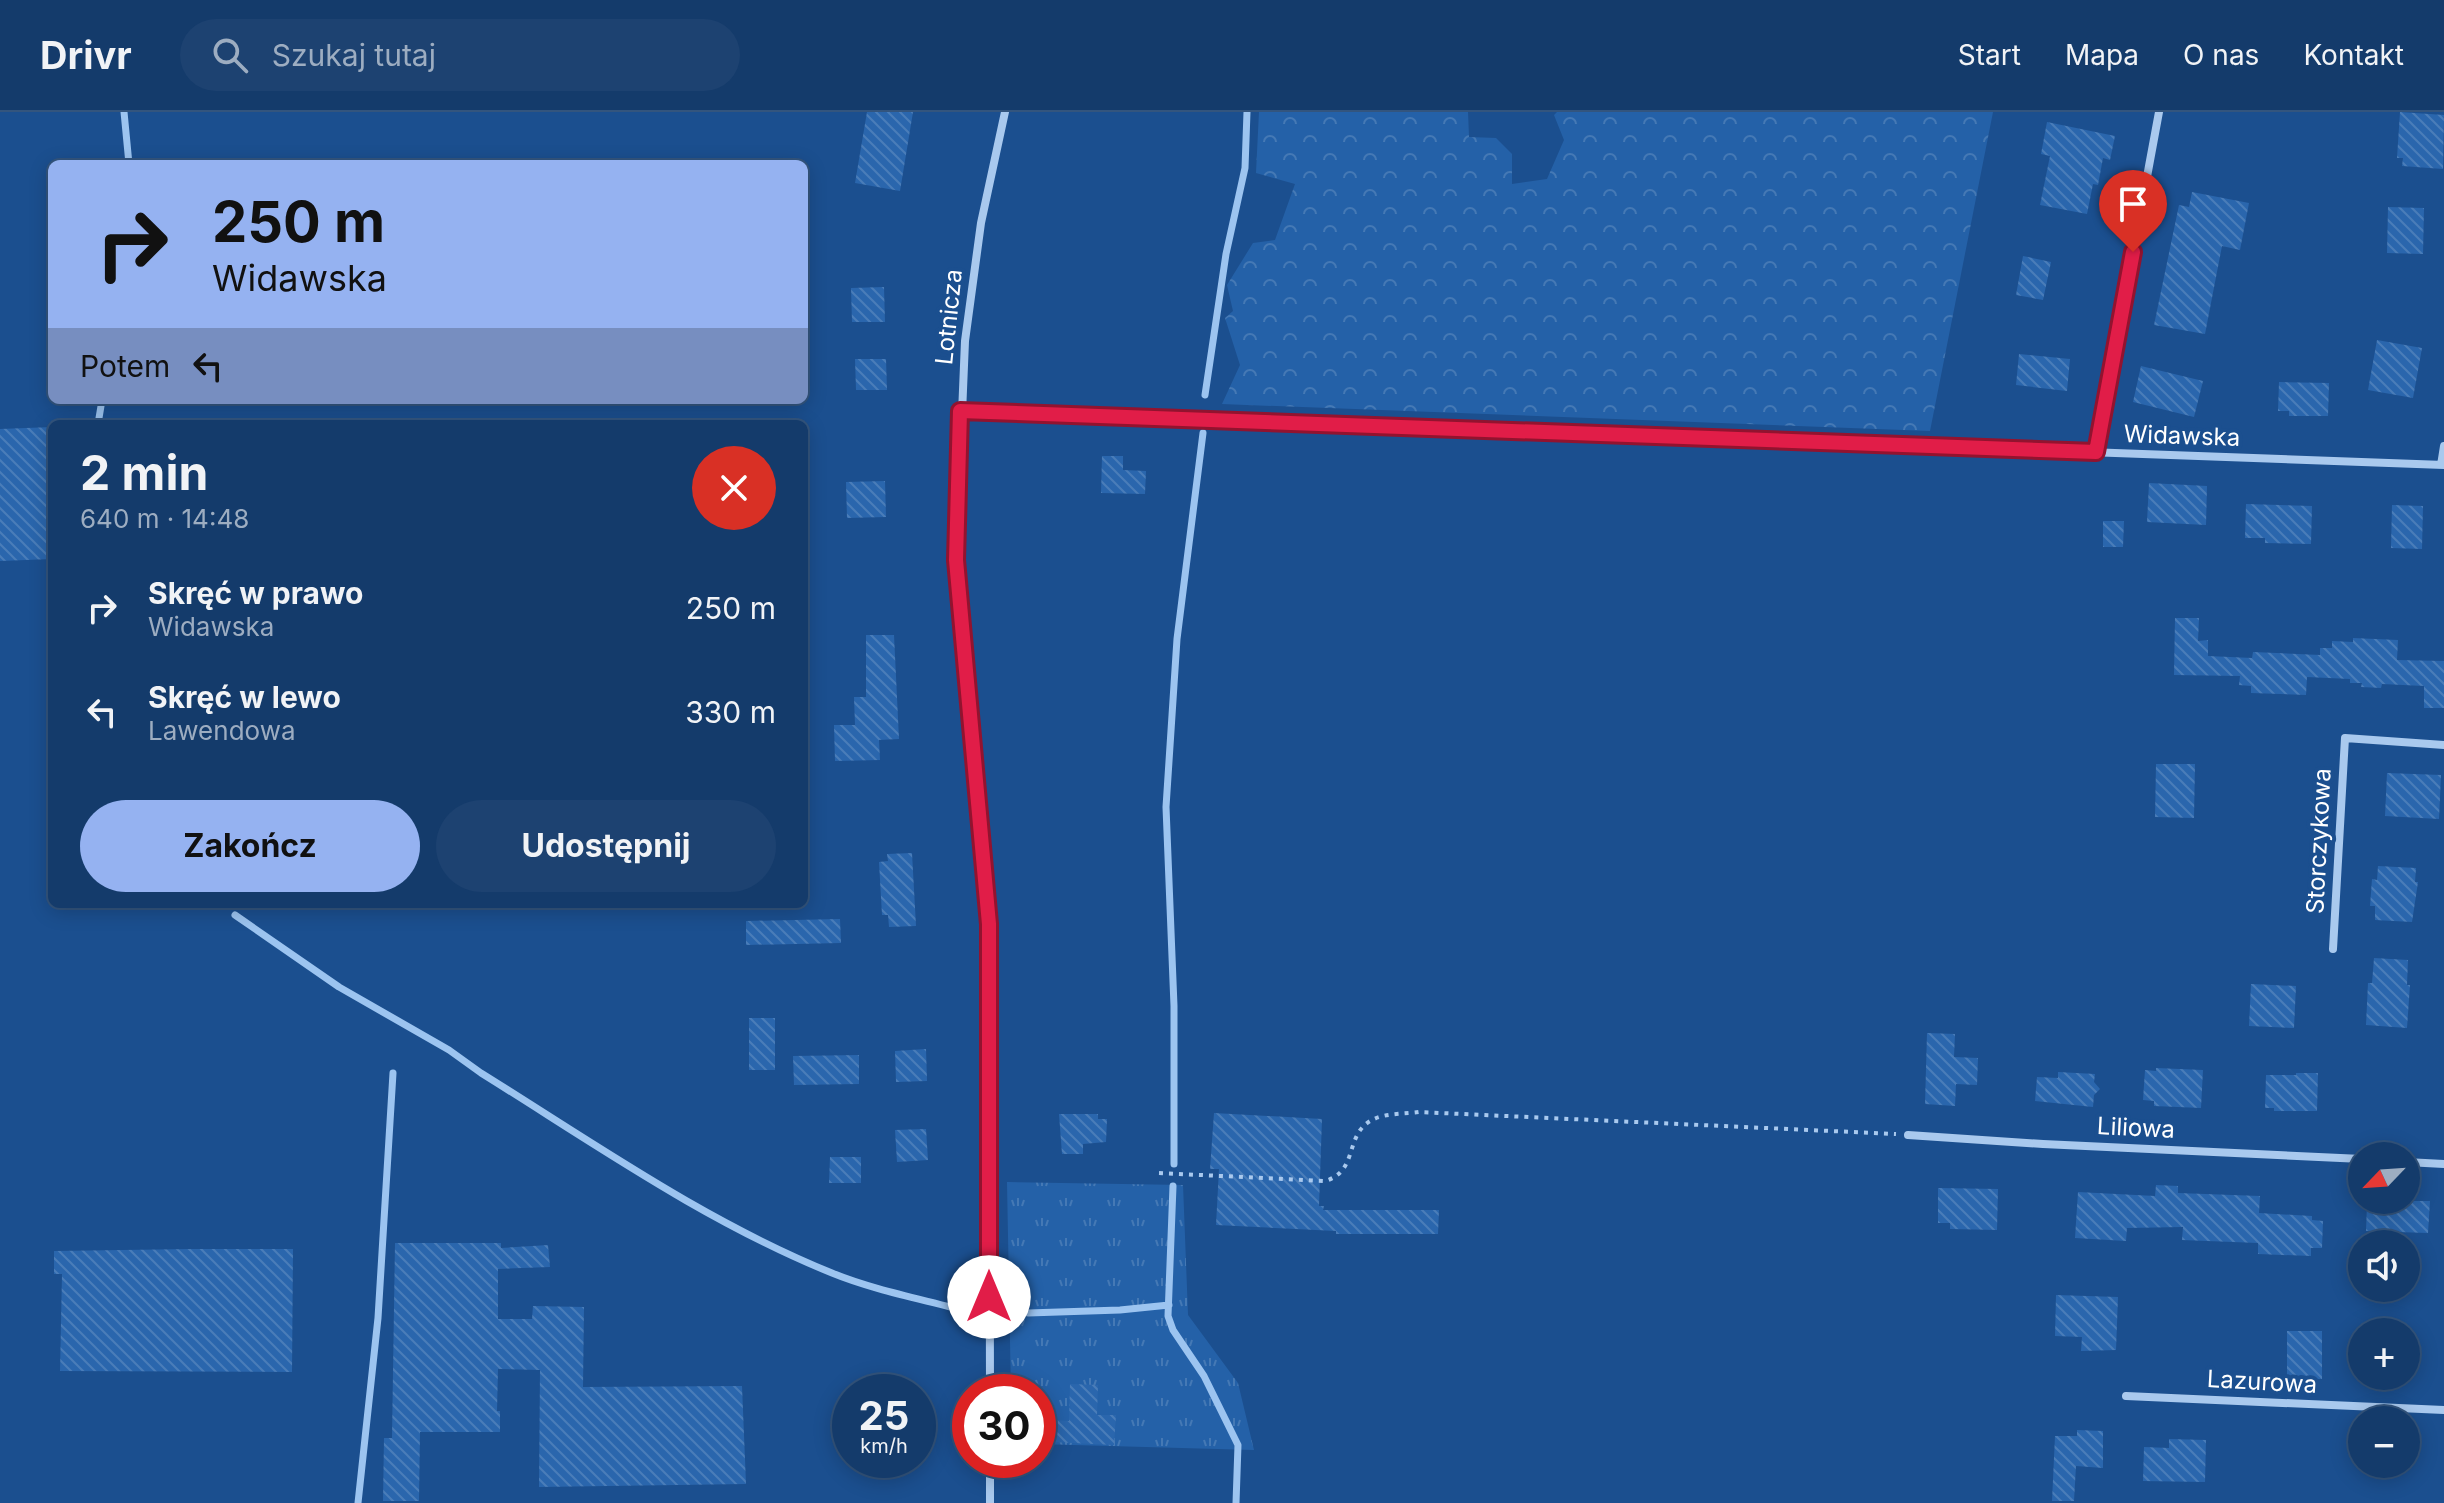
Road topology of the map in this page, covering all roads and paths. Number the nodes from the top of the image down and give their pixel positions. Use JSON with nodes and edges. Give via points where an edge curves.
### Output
{"nodes":[{"id":1,"x":1005,"y":112,"type":"edge"},
{"id":2,"x":2159,"y":112,"type":"edge"},
{"id":3,"x":960,"y":411,"type":"junction"},
{"id":4,"x":2444,"y":446,"type":"edge"},
{"id":5,"x":2096,"y":452,"type":"junction"},
{"id":6,"x":2442,"y":465,"type":"edge"},
{"id":7,"x":2444,"y":745,"type":"edge"},
{"id":8,"x":2333,"y":949,"type":"dead end"},
{"id":9,"x":1908,"y":1135,"type":"joint"},
{"id":10,"x":2348,"y":1158,"type":"edge"},
{"id":11,"x":2420,"y":1163,"type":"edge"},
{"id":12,"x":2444,"y":1164,"type":"edge"},
{"id":13,"x":1159,"y":1173,"type":"dead end"},
{"id":14,"x":990,"y":1374,"type":"edge"},
{"id":15,"x":2126,"y":1396,"type":"dead end"},
{"id":16,"x":2444,"y":1410,"type":"edge"},
{"id":17,"x":990,"y":1478,"type":"edge"},
{"id":18,"x":990,"y":1503,"type":"edge"}],
"edges":[{"from":1,"to":3,"type":"street","name":"Lotnicza","via":[[981,223]]},
{"from":2,"to":5,"type":"street"},
{"from":3,"to":5,"type":"street","name":"Widawska"},
{"from":3,"to":14,"type":"street","name":"Lotnicza","via":[[956,560],[989,924]]},
{"from":4,"to":6,"type":"street"},
{"from":5,"to":6,"type":"street","name":"Widawska"},
{"from":7,"to":8,"type":"street","name":"Storczykowa","via":[[2345,738]]},
{"from":9,"to":10,"type":"street","name":"Liliowa"},
{"from":9,"to":13,"type":"path","via":[[1419,1112],[1374,1119],[1357,1134],[1345,1168],[1325,1181]]},
{"from":11,"to":12,"type":"street"},
{"from":15,"to":16,"type":"street","name":"Lazurowa"},
{"from":17,"to":18,"type":"street"}]}
